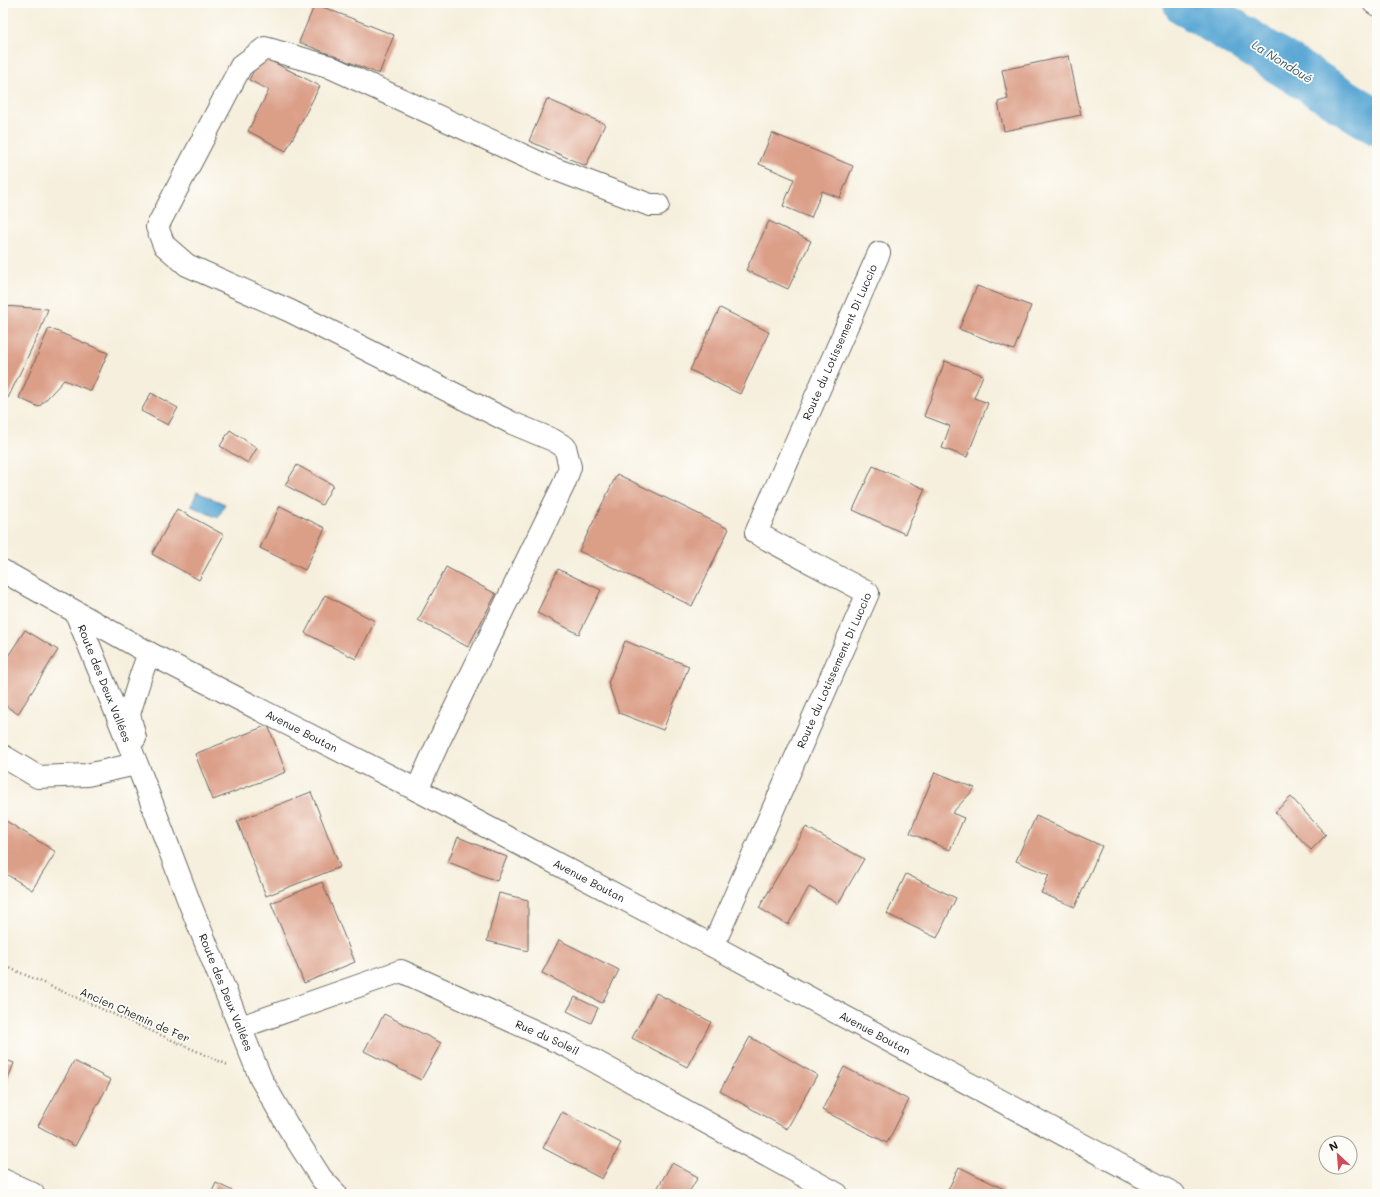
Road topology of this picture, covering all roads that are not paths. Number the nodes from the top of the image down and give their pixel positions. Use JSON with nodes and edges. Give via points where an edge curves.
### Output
{"nodes":[{"id":1,"x":1374,"y":3,"type":"edge"},
{"id":2,"x":1377,"y":5,"type":"edge"},
{"id":3,"x":658,"y":206,"type":"dead end"},
{"id":4,"x":879,"y":253,"type":"dead end"},
{"id":5,"x":3,"y":571,"type":"edge"},
{"id":6,"x":76,"y":613,"type":"junction"},
{"id":7,"x":149,"y":653,"type":"junction"},
{"id":8,"x":3,"y":756,"type":"edge"},
{"id":9,"x":139,"y":770,"type":"junction"},
{"id":10,"x":416,"y":790,"type":"junction"},
{"id":11,"x":713,"y":946,"type":"junction"},
{"id":12,"x":240,"y":1027,"type":"junction"},
{"id":13,"x":3,"y":1180,"type":"edge"},
{"id":14,"x":1152,"y":1189,"type":"edge"},
{"id":15,"x":33,"y":1194,"type":"edge"},
{"id":16,"x":336,"y":1194,"type":"edge"},
{"id":17,"x":837,"y":1194,"type":"edge"},
{"id":18,"x":1174,"y":1194,"type":"edge"}],
"edges":[{"from":1,"to":2,"type":"street"},
{"from":3,"to":10,"type":"street","via":[[544,165],[328,66],[264,48],[241,66],[157,228],[164,245],[188,265],[290,311],[565,447],[570,467],[564,484]]},
{"from":4,"to":11,"type":"street","name":"Route du Lotissement Di Luccio","via":[[756,533],[868,593]]},
{"from":5,"to":6,"type":"street","name":"Avenue Boutan"},
{"from":6,"to":7,"type":"street","name":"Avenue Boutan"},
{"from":6,"to":9,"type":"street","name":"Route des Deux Vallées"},
{"from":7,"to":9,"type":"street","name":"Route des Deux Vallées","via":[[129,714]]},
{"from":7,"to":10,"type":"street","name":"Avenue Boutan"},
{"from":8,"to":9,"type":"street","via":[[38,777]]},
{"from":9,"to":12,"type":"street","name":"Route des Deux Vallées"},
{"from":10,"to":11,"type":"street","name":"Avenue Boutan"},
{"from":11,"to":14,"type":"street","name":"Avenue Boutan"},
{"from":12,"to":16,"type":"street","name":"Route des Deux Vallées","via":[[261,1079],[293,1135],[321,1178]]},
{"from":12,"to":17,"type":"street","name":"Rue du Soleil","via":[[401,972],[567,1046]]},
{"from":13,"to":15,"type":"street"},
{"from":14,"to":18,"type":"street","name":"Avenue Boutan"}]}
